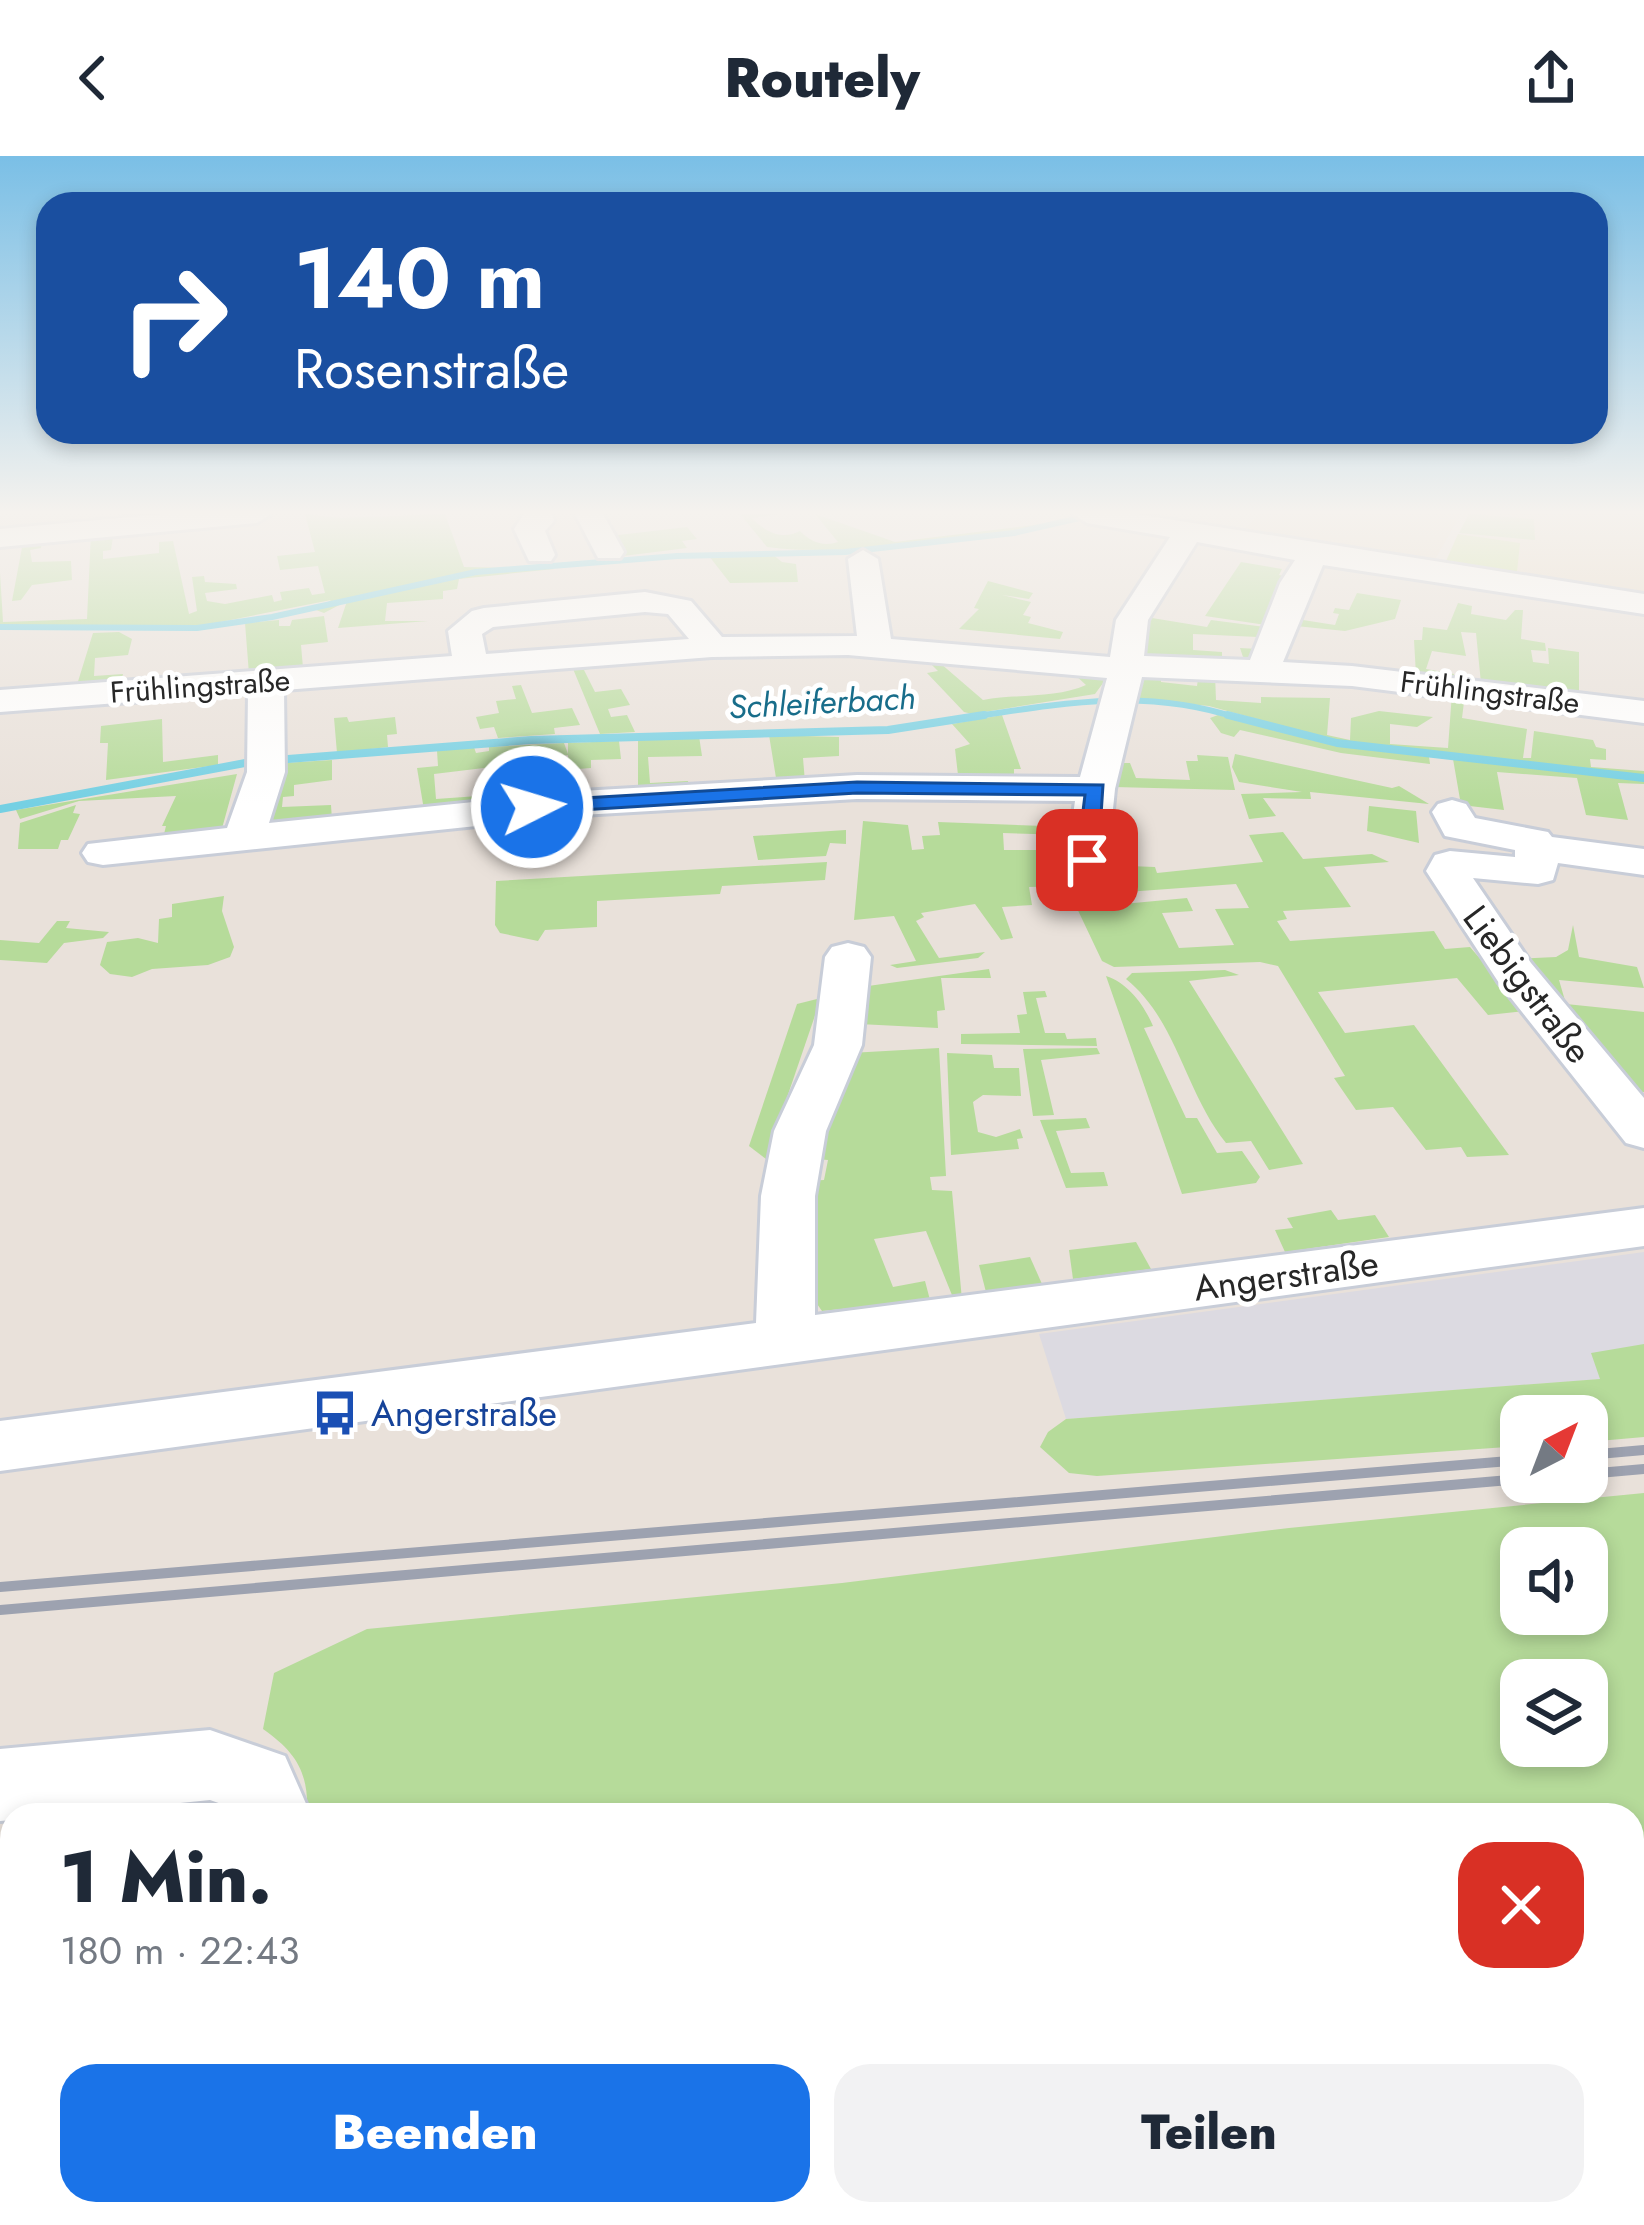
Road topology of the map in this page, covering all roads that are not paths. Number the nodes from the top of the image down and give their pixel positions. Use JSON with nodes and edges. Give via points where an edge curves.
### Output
{"nodes":[{"id":1,"x":570,"y":611,"type":"edge"},
{"id":2,"x":688,"y":611,"type":"edge"},
{"id":3,"x":870,"y":611,"type":"edge"},
{"id":4,"x":1136,"y":611,"type":"edge"},
{"id":5,"x":1285,"y":611,"type":"edge"},
{"id":6,"x":875,"y":646,"type":"junction"},
{"id":7,"x":712,"y":647,"type":"junction"},
{"id":8,"x":472,"y":665,"type":"junction"},
{"id":9,"x":1263,"y":670,"type":"junction"},
{"id":10,"x":266,"y":682,"type":"junction"},
{"id":11,"x":1123,"y":689,"type":"junction"},
{"id":12,"x":0,"y":701,"type":"edge"},
{"id":13,"x":1644,"y":712,"type":"edge"},
{"id":14,"x":1096,"y":789,"type":"junction"},
{"id":15,"x":1452,"y":812,"type":"dead end"},
{"id":16,"x":244,"y":839,"type":"junction"},
{"id":17,"x":1535,"y":847,"type":"junction"},
{"id":18,"x":103,"y":853,"type":"dead end"},
{"id":19,"x":1644,"y":862,"type":"edge"},
{"id":20,"x":1085,"y":879,"type":"dead end"},
{"id":21,"x":848,"y":957,"type":"dead end"},
{"id":22,"x":1644,"y":1131,"type":"edge"},
{"id":23,"x":1644,"y":1227,"type":"edge"},
{"id":24,"x":784,"y":1344,"type":"junction"},
{"id":25,"x":0,"y":1446,"type":"edge"},
{"id":26,"x":0,"y":1785,"type":"edge"},
{"id":27,"x":267,"y":1803,"type":"edge"}],
"edges":[{"from":1,"to":8,"type":"street","via":[[472,622],[465,637]]},
{"from":2,"to":7,"type":"street"},
{"from":3,"to":6,"type":"street"},
{"from":4,"to":11,"type":"street"},
{"from":5,"to":9,"type":"street"},
{"from":6,"to":7,"type":"street","name":"Frühlingstraße"},
{"from":6,"to":11,"type":"street","name":"Frühlingstraße"},
{"from":7,"to":8,"type":"street","name":"Frühlingstraße"},
{"from":8,"to":10,"type":"street","name":"Frühlingstraße"},
{"from":9,"to":11,"type":"street","name":"Frühlingstraße"},
{"from":9,"to":13,"type":"street","name":"Frühlingstraße"},
{"from":10,"to":12,"type":"street","name":"Frühlingstraße"},
{"from":10,"to":16,"type":"street","via":[[267,763]]},
{"from":11,"to":14,"type":"street"},
{"from":14,"to":16,"type":"street","via":[[914,786],[685,796]]},
{"from":14,"to":20,"type":"street"},
{"from":15,"to":17,"type":"street","via":[[1459,827],[1525,836]]},
{"from":16,"to":18,"type":"street"},
{"from":17,"to":19,"type":"street"},
{"from":17,"to":22,"type":"street","name":"Liebigstraße","via":[[1538,871],[1446,867],[1490,940]]},
{"from":21,"to":24,"type":"street","via":[[838,1045],[800,1131],[788,1196]]},
{"from":23,"to":24,"type":"street","name":"Angerstraße"},
{"from":24,"to":25,"type":"street","name":"Angerstraße"},
{"from":26,"to":27,"type":"street","via":[[210,1765],[258,1781]]}]}
